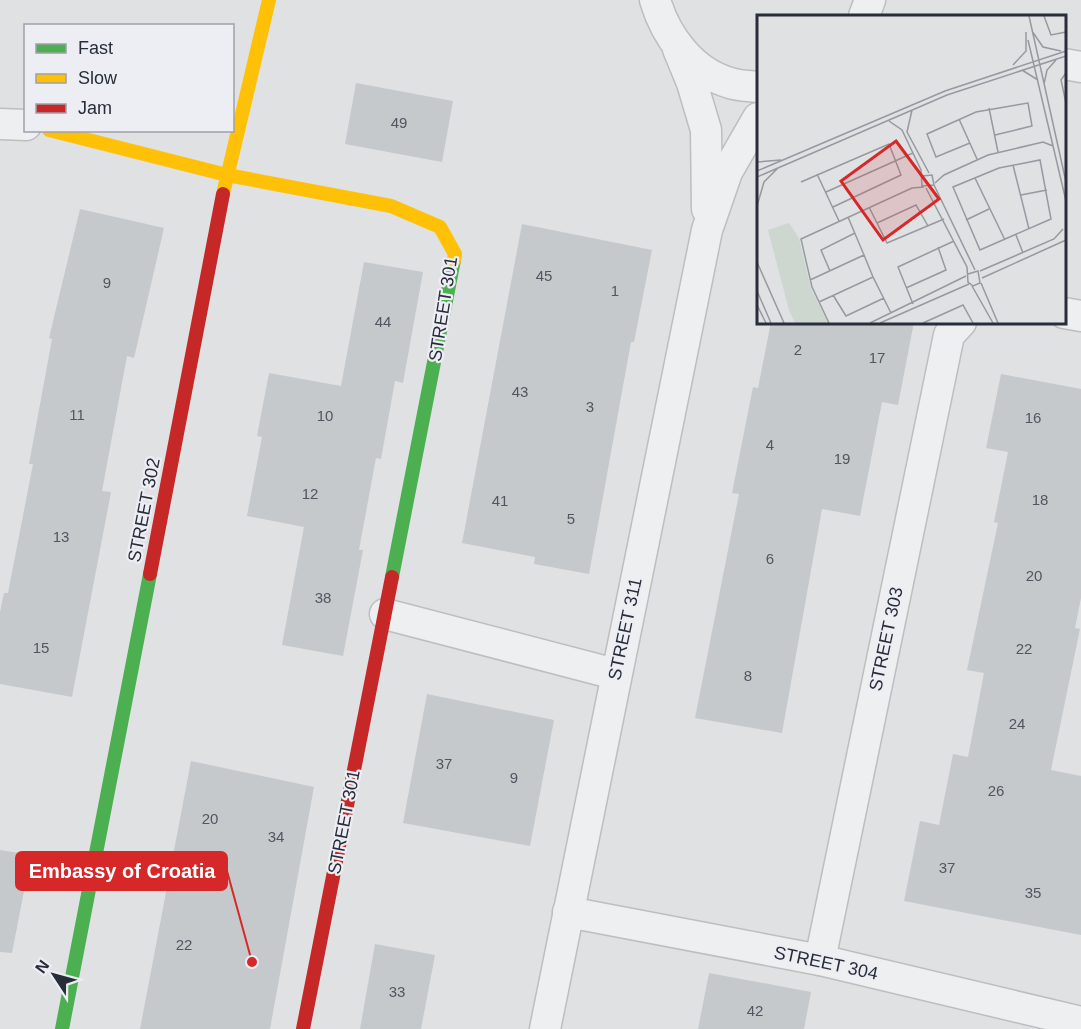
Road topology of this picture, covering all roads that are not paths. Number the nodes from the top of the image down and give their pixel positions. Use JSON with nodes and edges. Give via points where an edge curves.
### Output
{"nodes":[{"id":1,"x":269,"y":0,"type":"edge"},
{"id":2,"x":870,"y":0,"type":"edge"},
{"id":3,"x":653,"y":1,"type":"edge"},
{"id":4,"x":864,"y":15,"type":"edge"},
{"id":5,"x":678,"y":49,"type":"junction"},
{"id":6,"x":1066,"y":64,"type":"edge"},
{"id":7,"x":1081,"y":67,"type":"edge"},
{"id":8,"x":757,"y":87,"type":"edge"},
{"id":9,"x":757,"y":121,"type":"edge"},
{"id":10,"x":0,"y":124,"type":"edge"},
{"id":11,"x":24,"y":125,"type":"edge"},
{"id":12,"x":57,"y":132,"type":"edge"},
{"id":13,"x":227,"y":175,"type":"junction"},
{"id":14,"x":707,"y":230,"type":"junction"},
{"id":15,"x":1066,"y":313,"type":"edge"},
{"id":16,"x":1081,"y":316,"type":"edge"},
{"id":17,"x":959,"y":324,"type":"edge"},
{"id":18,"x":385,"y":614,"type":"junction"},
{"id":19,"x":615,"y":674,"type":"junction"},
{"id":20,"x":568,"y":912,"type":"junction"},
{"id":21,"x":820,"y":960,"type":"junction"},
{"id":22,"x":1081,"y":1022,"type":"edge"},
{"id":23,"x":62,"y":1029,"type":"edge"},
{"id":24,"x":303,"y":1029,"type":"edge"},
{"id":25,"x":545,"y":1029,"type":"edge"}],
"edges":[{"from":1,"to":13,"type":"street","name":"STREET 302"},
{"from":2,"to":4,"type":"street"},
{"from":3,"to":5,"type":"street","name":"STREET 311"},
{"from":5,"to":8,"type":"street","via":[[708,74],[731,84]]},
{"from":5,"to":14,"type":"street","name":"STREET 311","via":[[706,130]]},
{"from":6,"to":7,"type":"street"},
{"from":9,"to":14,"type":"street","name":"STREET 311","via":[[727,172]]},
{"from":10,"to":11,"type":"street"},
{"from":12,"to":13,"type":"street","name":"STREET 301"},
{"from":13,"to":18,"type":"street","name":"STREET 301","via":[[391,206],[440,227],[455,254]]},
{"from":13,"to":23,"type":"street","name":"STREET 302"},
{"from":14,"to":19,"type":"street","name":"STREET 311"},
{"from":15,"to":16,"type":"street"},
{"from":17,"to":21,"type":"street","name":"STREET 303","via":[[949,335]]},
{"from":18,"to":19,"type":"street"},
{"from":18,"to":24,"type":"street","name":"STREET 301"},
{"from":19,"to":20,"type":"street","name":"STREET 311"},
{"from":20,"to":21,"type":"street","name":"STREET 304"},
{"from":20,"to":25,"type":"street","name":"STREET 311"},
{"from":21,"to":22,"type":"street","name":"STREET 304"}]}
